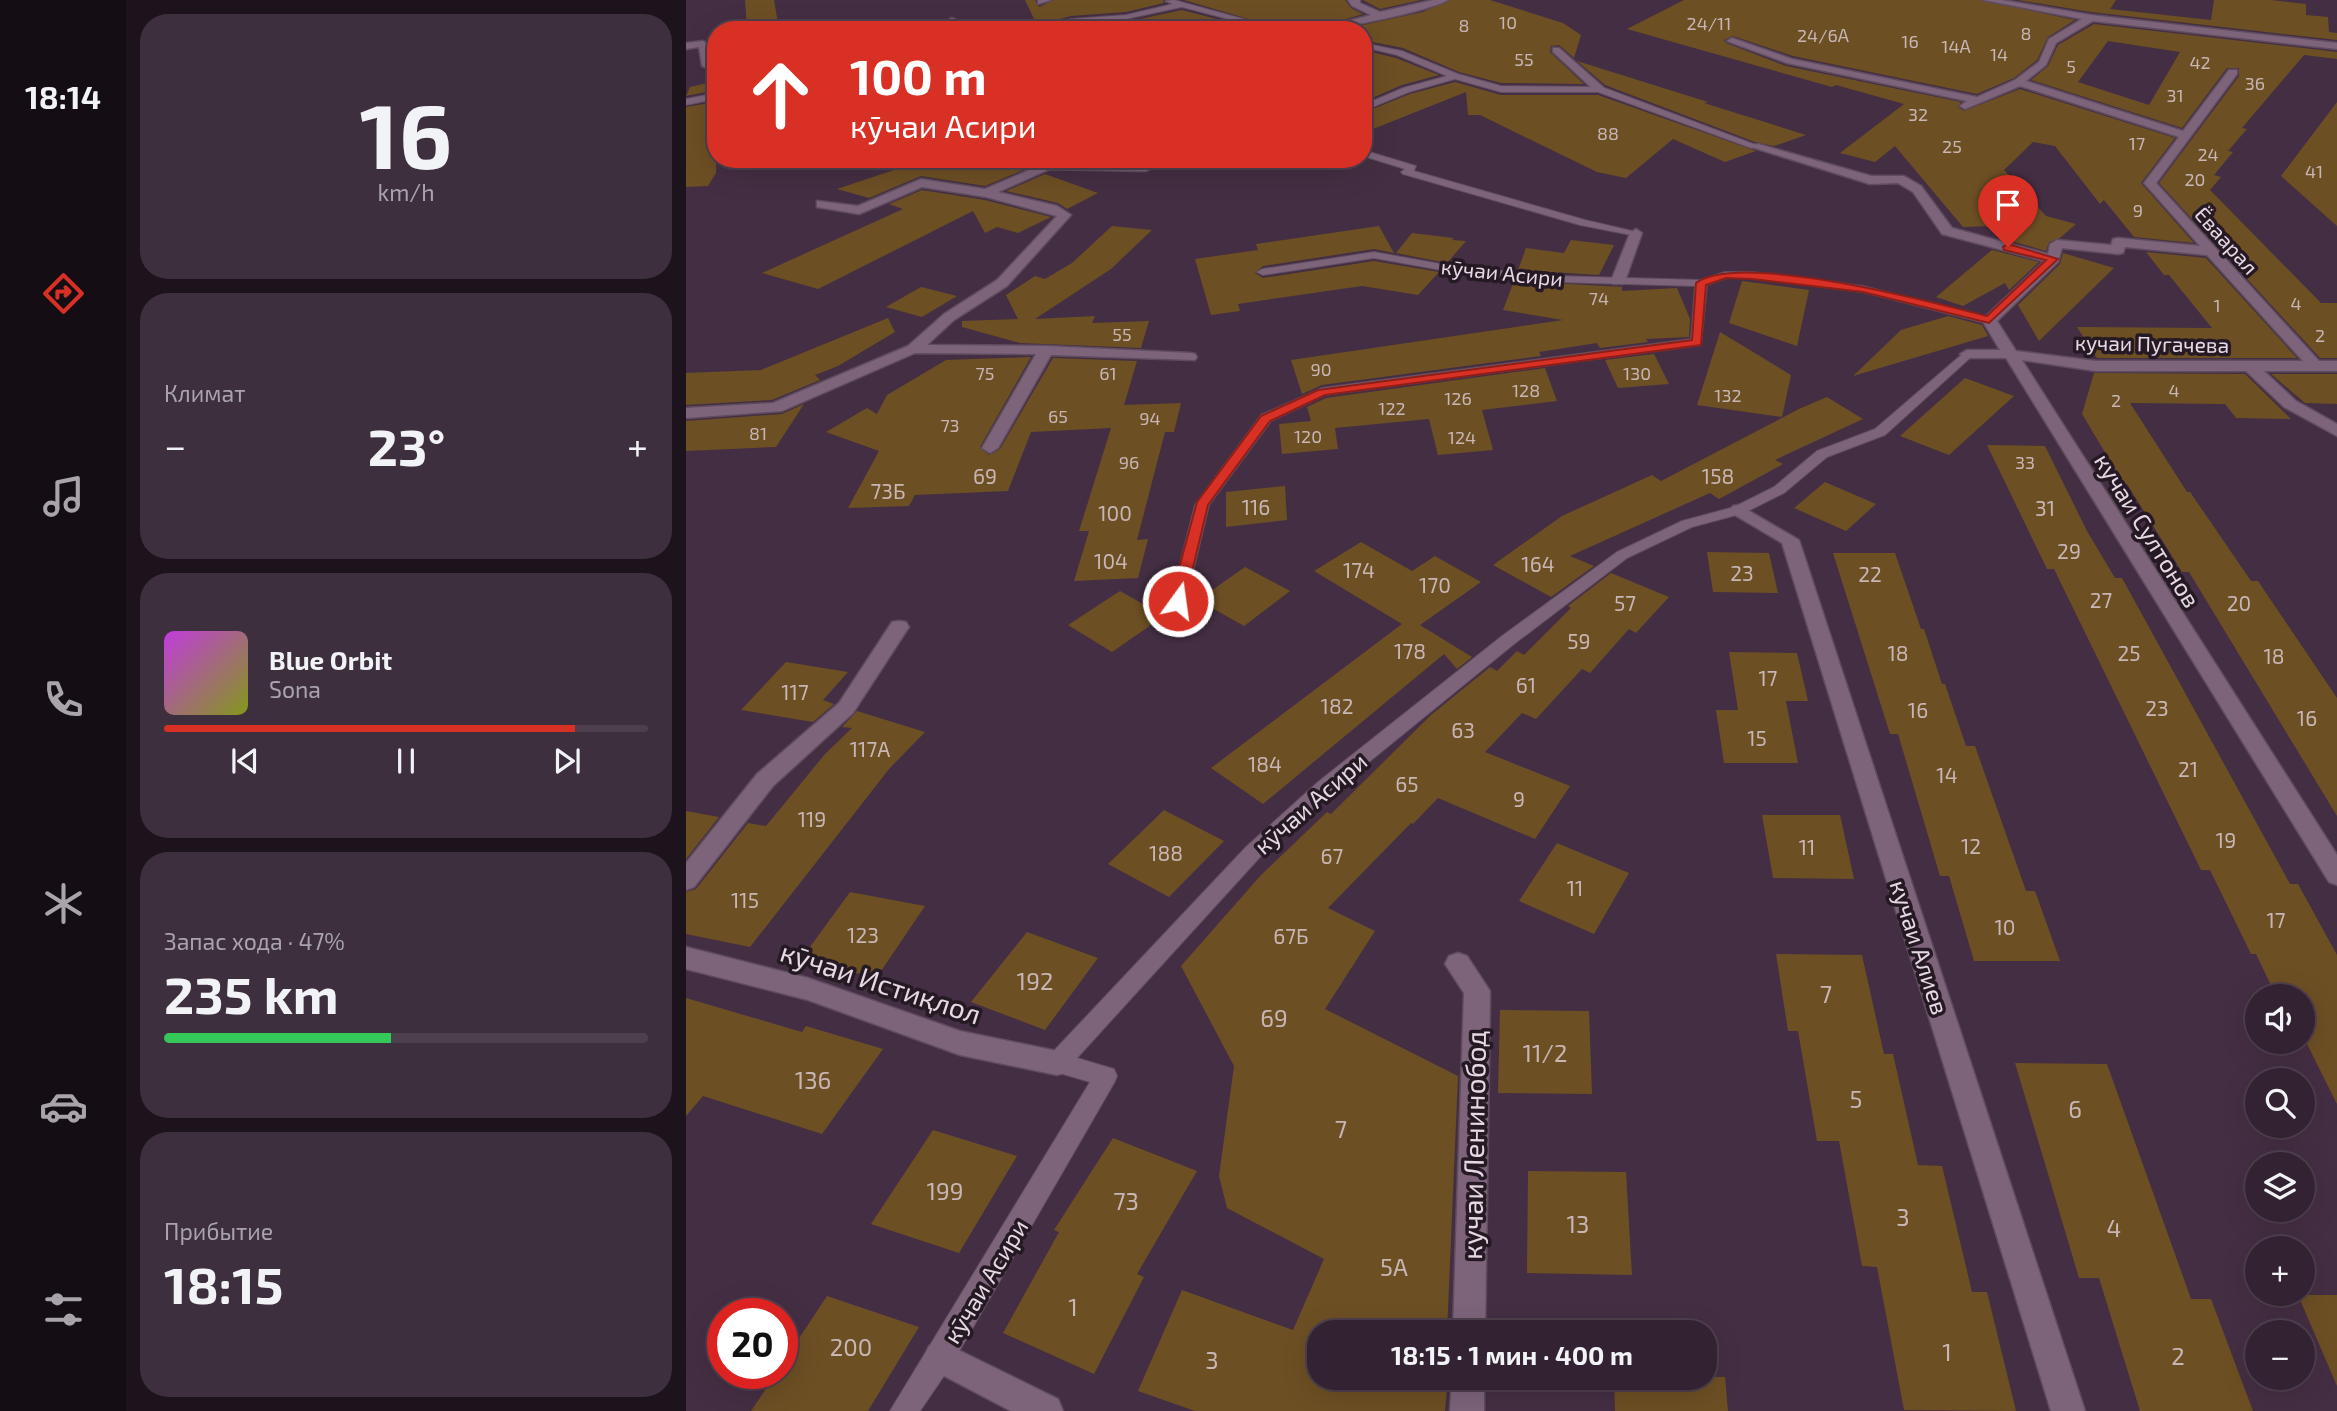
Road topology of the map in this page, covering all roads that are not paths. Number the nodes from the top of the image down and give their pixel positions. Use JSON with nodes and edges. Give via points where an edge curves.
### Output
{"nodes":[{"id":1,"x":1165,"y":0,"type":"edge"},
{"id":2,"x":1352,"y":0,"type":"edge"},
{"id":3,"x":1444,"y":0,"type":"edge"},
{"id":4,"x":1987,"y":0,"type":"edge"},
{"id":5,"x":1179,"y":5,"type":"junction"},
{"id":6,"x":1381,"y":16,"type":"junction"},
{"id":7,"x":2091,"y":18,"type":"junction"},
{"id":8,"x":1071,"y":21,"type":"edge"},
{"id":9,"x":1244,"y":21,"type":"edge"},
{"id":10,"x":1358,"y":21,"type":"edge"},
{"id":11,"x":1732,"y":41,"type":"dead end"},
{"id":12,"x":686,"y":46,"type":"edge"},
{"id":13,"x":2337,"y":46,"type":"edge"},
{"id":14,"x":1372,"y":47,"type":"edge"},
{"id":15,"x":1556,"y":50,"type":"dead end"},
{"id":16,"x":707,"y":65,"type":"edge"},
{"id":17,"x":2233,"y":72,"type":"dead end"},
{"id":18,"x":1455,"y":76,"type":"junction"},
{"id":19,"x":2019,"y":82,"type":"junction"},
{"id":20,"x":1599,"y":89,"type":"junction"},
{"id":21,"x":707,"y":98,"type":"edge"},
{"id":22,"x":1977,"y":100,"type":"junction"},
{"id":23,"x":686,"y":102,"type":"edge"},
{"id":24,"x":1372,"y":104,"type":"edge"},
{"id":25,"x":1965,"y":107,"type":"dead end"},
{"id":26,"x":2185,"y":135,"type":"junction"},
{"id":27,"x":1754,"y":146,"type":"joint"},
{"id":28,"x":1372,"y":156,"type":"edge"},
{"id":29,"x":1041,"y":168,"type":"edge"},
{"id":30,"x":986,"y":193,"type":"junction"},
{"id":31,"x":821,"y":204,"type":"dead end"},
{"id":32,"x":1636,"y":233,"type":"joint"},
{"id":33,"x":2211,"y":251,"type":"junction"},
{"id":34,"x":2053,"y":259,"type":"junction"},
{"id":35,"x":1262,"y":272,"type":"dead end"},
{"id":36,"x":1618,"y":281,"type":"junction"},
{"id":37,"x":1701,"y":283,"type":"junction"},
{"id":38,"x":1989,"y":320,"type":"junction"},
{"id":39,"x":913,"y":349,"type":"junction"},
{"id":40,"x":1046,"y":350,"type":"junction"},
{"id":41,"x":1966,"y":354,"type":"joint"},
{"id":42,"x":2008,"y":354,"type":"junction"},
{"id":43,"x":1190,"y":357,"type":"dead end"},
{"id":44,"x":2250,"y":366,"type":"junction"},
{"id":45,"x":2315,"y":366,"type":"junction"},
{"id":46,"x":2337,"y":366,"type":"edge"},
{"id":47,"x":686,"y":413,"type":"edge"},
{"id":48,"x":2337,"y":431,"type":"edge"},
{"id":49,"x":990,"y":448,"type":"dead end"},
{"id":50,"x":1739,"y":510,"type":"junction"},
{"id":51,"x":1172,"y":626,"type":"dead end"},
{"id":52,"x":900,"y":627,"type":"dead end"},
{"id":53,"x":2337,"y":875,"type":"edge"},
{"id":54,"x":686,"y":880,"type":"edge"},
{"id":55,"x":686,"y":958,"type":"edge"},
{"id":56,"x":1458,"y":964,"type":"dead end"},
{"id":57,"x":1057,"y":1063,"type":"junction"},
{"id":58,"x":1469,"y":1320,"type":"edge"},
{"id":59,"x":940,"y":1357,"type":"junction"},
{"id":60,"x":1468,"y":1390,"type":"edge"},
{"id":61,"x":904,"y":1411,"type":"edge"},
{"id":62,"x":1046,"y":1411,"type":"edge"},
{"id":63,"x":1467,"y":1411,"type":"edge"},
{"id":64,"x":2068,"y":1411,"type":"edge"}],
"edges":[{"from":1,"to":5,"type":"lane"},
{"from":2,"to":6,"type":"street"},
{"from":3,"to":6,"type":"street"},
{"from":4,"to":7,"type":"street"},
{"from":5,"to":8,"type":"lane"},
{"from":5,"to":9,"type":"lane"},
{"from":6,"to":10,"type":"street"},
{"from":7,"to":13,"type":"street"},
{"from":7,"to":19,"type":"street","via":[[2052,41],[2043,63]]},
{"from":11,"to":22,"type":"street","via":[[1790,61]]},
{"from":12,"to":16,"type":"street","via":[[704,40]]},
{"from":14,"to":18,"type":"lane"},
{"from":15,"to":20,"type":"street"},
{"from":17,"to":26,"type":"street","name":"Ёваарал"},
{"from":18,"to":20,"type":"lane","via":[[1501,89]]},
{"from":18,"to":24,"type":"lane"},
{"from":19,"to":22,"type":"street"},
{"from":19,"to":26,"type":"street"},
{"from":20,"to":27,"type":"lane"},
{"from":21,"to":23,"type":"lane"},
{"from":22,"to":25,"type":"street"},
{"from":26,"to":33,"type":"street","name":"Ёваарал","via":[[2150,183]]},
{"from":27,"to":34,"type":"street","via":[[1870,180],[1900,179],[1917,189],[1947,231]]},
{"from":28,"to":32,"type":"lane","via":[[1413,167],[1406,172],[1584,223]]},
{"from":29,"to":30,"type":"street"},
{"from":30,"to":31,"type":"street","via":[[922,183],[859,210]]},
{"from":30,"to":39,"type":"street","via":[[1065,215],[1002,283],[949,317]]},
{"from":32,"to":36,"type":"street"},
{"from":33,"to":34,"type":"street","via":[[2118,242],[2118,250],[2057,244]]},
{"from":33,"to":45,"type":"street","name":"Ёваарал"},
{"from":34,"to":38,"type":"street"},
{"from":35,"to":36,"type":"lane","name":"кӯчаи Асири","via":[[1374,255],[1452,269]]},
{"from":36,"to":37,"type":"lane","name":"кӯчаи Асири"},
{"from":37,"to":38,"type":"lane","name":"кӯчаи Асири","via":[[1725,275],[1752,275],[1863,289]]},
{"from":37,"to":51,"type":"lane","via":[[1697,342],[1322,392],[1266,418],[1202,505]]},
{"from":38,"to":42,"type":"street","name":"кучаи Султонов"},
{"from":39,"to":40,"type":"street"},
{"from":39,"to":47,"type":"street","via":[[776,408]]},
{"from":40,"to":43,"type":"street"},
{"from":40,"to":49,"type":"street"},
{"from":41,"to":42,"type":"street","name":"кучаи Пугачева"},
{"from":41,"to":50,"type":"lane","name":"кӯчаи Асири","via":[[1880,432],[1822,453],[1779,490]]},
{"from":42,"to":44,"type":"street","name":"кучаи Пугачева","via":[[2096,366]]},
{"from":42,"to":53,"type":"street","name":"кучаи Султонов"},
{"from":44,"to":45,"type":"street","name":"кучаи Пугачева"},
{"from":44,"to":48,"type":"street","via":[[2290,404]]},
{"from":45,"to":46,"type":"street","name":"кучаи Пугачева"},
{"from":50,"to":57,"type":"lane","name":"кӯчаи Асири","via":[[1687,524],[1622,555],[1325,787],[1253,852]]},
{"from":50,"to":64,"type":"street","name":"кучаи Алиев","via":[[1790,540]]},
{"from":52,"to":54,"type":"street","via":[[846,708],[765,780]]},
{"from":55,"to":57,"type":"street","name":"кӯчаи Истиқлол","via":[[808,989],[960,1043]]},
{"from":56,"to":58,"type":"street","name":"кучаи Ленинобод","via":[[1477,990]]},
{"from":57,"to":59,"type":"lane","name":"кӯчаи Асири","via":[[1106,1076]]},
{"from":59,"to":61,"type":"lane","name":"кӯчаи Асири"},
{"from":59,"to":62,"type":"street"},
{"from":60,"to":63,"type":"street"}]}
